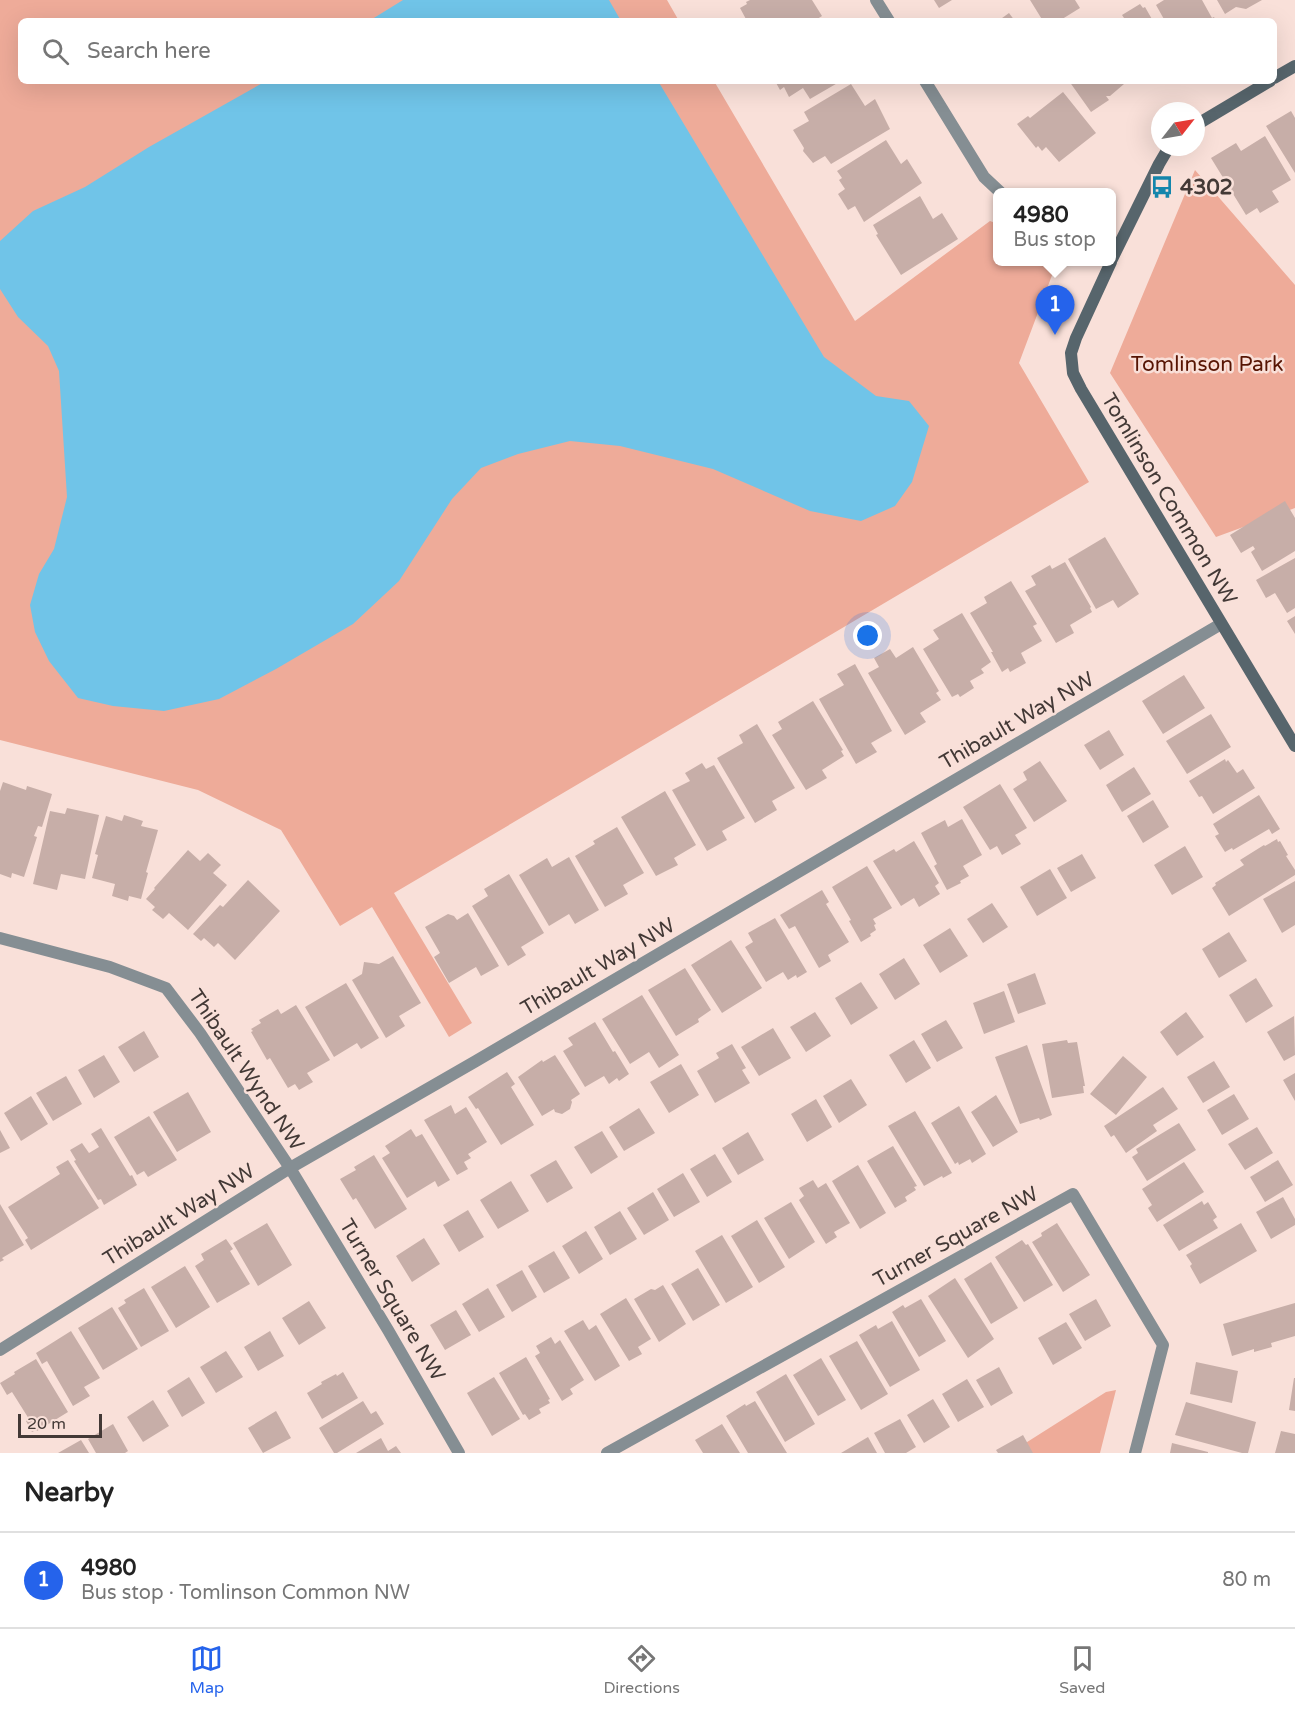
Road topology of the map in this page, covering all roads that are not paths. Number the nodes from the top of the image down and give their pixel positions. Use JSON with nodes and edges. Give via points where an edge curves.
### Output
{"nodes":[{"id":1,"x":876,"y":0,"type":"edge"},
{"id":2,"x":886,"y":18,"type":"edge"},
{"id":3,"x":1295,"y":66,"type":"edge"},
{"id":4,"x":1277,"y":76,"type":"edge"},
{"id":5,"x":927,"y":84,"type":"edge"},
{"id":6,"x":1265,"y":84,"type":"edge"},
{"id":7,"x":1205,"y":120,"type":"edge"},
{"id":8,"x":1164,"y":156,"type":"edge"},
{"id":9,"x":996,"y":188,"type":"edge"},
{"id":10,"x":1116,"y":242,"type":"edge"},
{"id":11,"x":1108,"y":266,"type":"edge"},
{"id":12,"x":1221,"y":624,"type":"junction"},
{"id":13,"x":1295,"y":746,"type":"edge"},
{"id":14,"x":0,"y":938,"type":"edge"},
{"id":15,"x":290,"y":1168,"type":"junction"},
{"id":16,"x":0,"y":1350,"type":"edge"},
{"id":17,"x":459,"y":1453,"type":"edge"},
{"id":18,"x":607,"y":1453,"type":"edge"},
{"id":19,"x":1135,"y":1453,"type":"edge"}],
"edges":[{"from":1,"to":2,"type":"street"},
{"from":3,"to":4,"type":"street"},
{"from":5,"to":9,"type":"street","via":[[984,177]]},
{"from":6,"to":7,"type":"street"},
{"from":8,"to":10,"type":"street","name":"Tomlinson Common NW"},
{"from":11,"to":12,"type":"street","name":"Tomlinson Common NW","via":[[1071,353],[1073,373]]},
{"from":12,"to":13,"type":"street","name":"Tomlinson Common NW"},
{"from":12,"to":15,"type":"street","name":"Thibault Way NW"},
{"from":14,"to":15,"type":"street","name":"Thibault Wynd NW","via":[[166,988]]},
{"from":15,"to":16,"type":"street","name":"Thibault Way NW"},
{"from":15,"to":17,"type":"street","name":"Turner Square NW"},
{"from":18,"to":19,"type":"street","name":"Turner Square NW","via":[[1073,1194],[1163,1345]]}]}
